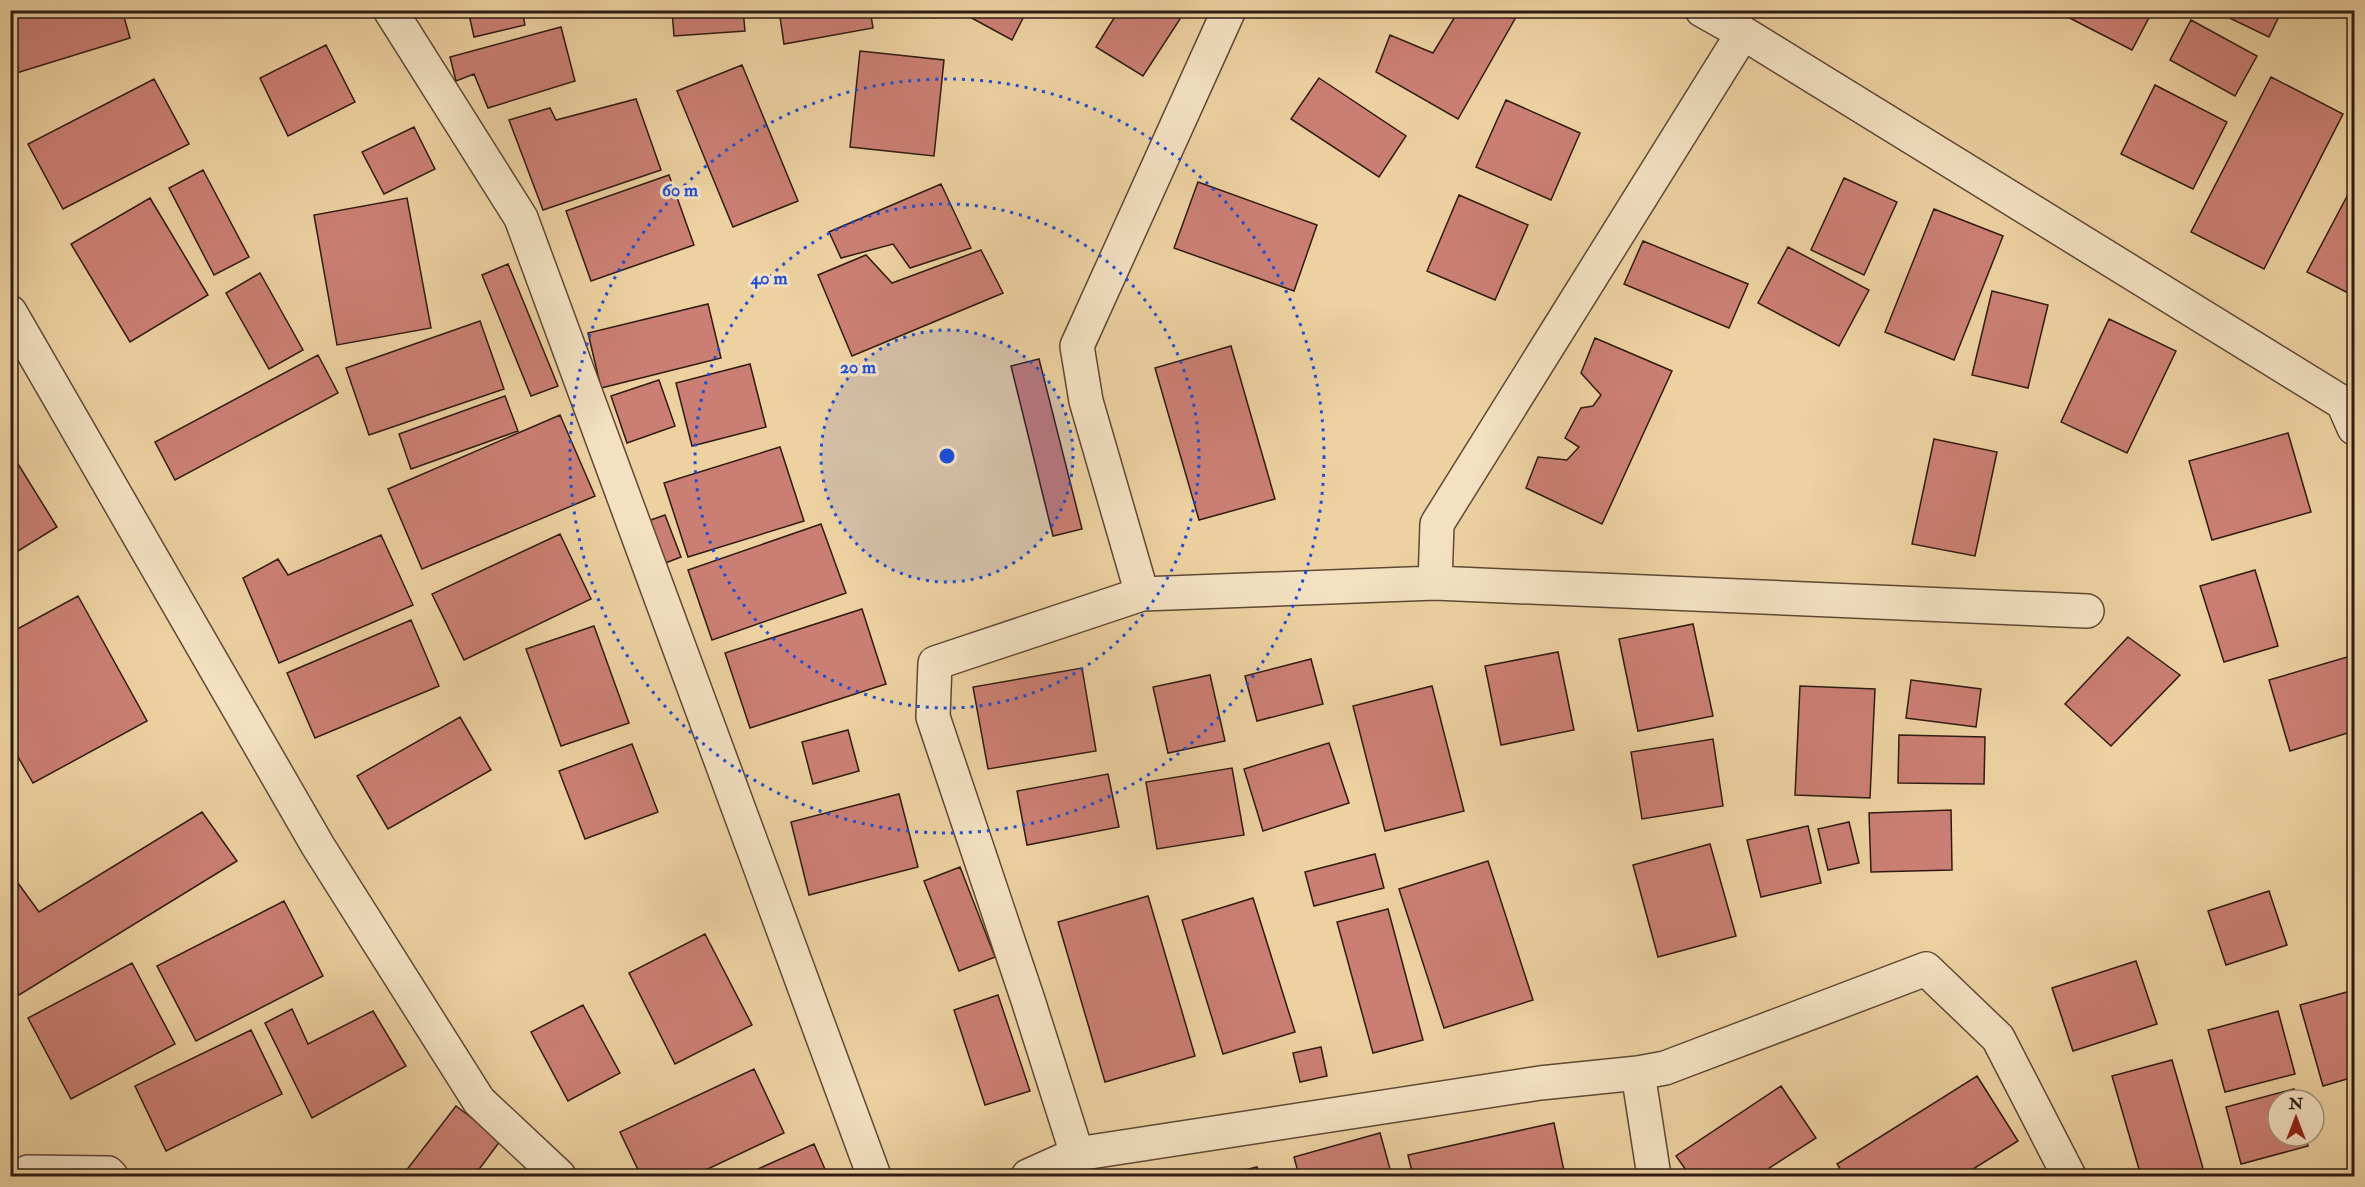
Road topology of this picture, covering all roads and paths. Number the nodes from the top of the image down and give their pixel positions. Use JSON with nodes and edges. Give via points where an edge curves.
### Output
{"nodes":[{"id":1,"x":390,"y":10,"type":"edge"},
{"id":2,"x":1229,"y":10,"type":"edge"},
{"id":3,"x":1702,"y":10,"type":"edge"},
{"id":4,"x":1743,"y":33,"type":"junction"},
{"id":5,"x":10,"y":312,"type":"edge"},
{"id":6,"x":2355,"y":428,"type":"edge"},
{"id":7,"x":1435,"y":583,"type":"junction"},
{"id":8,"x":1142,"y":594,"type":"junction"},
{"id":9,"x":2087,"y":611,"type":"dead end"},
{"id":10,"x":1638,"y":1073,"type":"junction"},
{"id":11,"x":1077,"y":1154,"type":"junction"},
{"id":12,"x":23,"y":1176,"type":"edge"},
{"id":13,"x":111,"y":1176,"type":"edge"},
{"id":14,"x":559,"y":1176,"type":"edge"},
{"id":15,"x":874,"y":1176,"type":"edge"},
{"id":16,"x":1028,"y":1176,"type":"edge"},
{"id":17,"x":1654,"y":1176,"type":"edge"},
{"id":18,"x":2069,"y":1176,"type":"edge"}],
"edges":[{"from":1,"to":15,"type":"street","via":[[521,218]]},
{"from":2,"to":8,"type":"street","via":[[1077,346],[1086,401]]},
{"from":3,"to":4,"type":"street"},
{"from":4,"to":6,"type":"street","via":[[2343,403]]},
{"from":4,"to":7,"type":"street","via":[[1437,524]]},
{"from":5,"to":14,"type":"street","via":[[318,846],[478,1101]]},
{"from":7,"to":8,"type":"street"},
{"from":7,"to":9,"type":"street"},
{"from":8,"to":11,"type":"street","via":[[935,663],[933,717]]},
{"from":10,"to":11,"type":"street","via":[[1540,1083]]},
{"from":10,"to":17,"type":"street"},
{"from":10,"to":18,"type":"street","via":[[1665,1068],[1926,969],[1998,1038]]},
{"from":11,"to":16,"type":"street"},
{"from":12,"to":13,"type":"street","via":[[28,1172]]}]}
